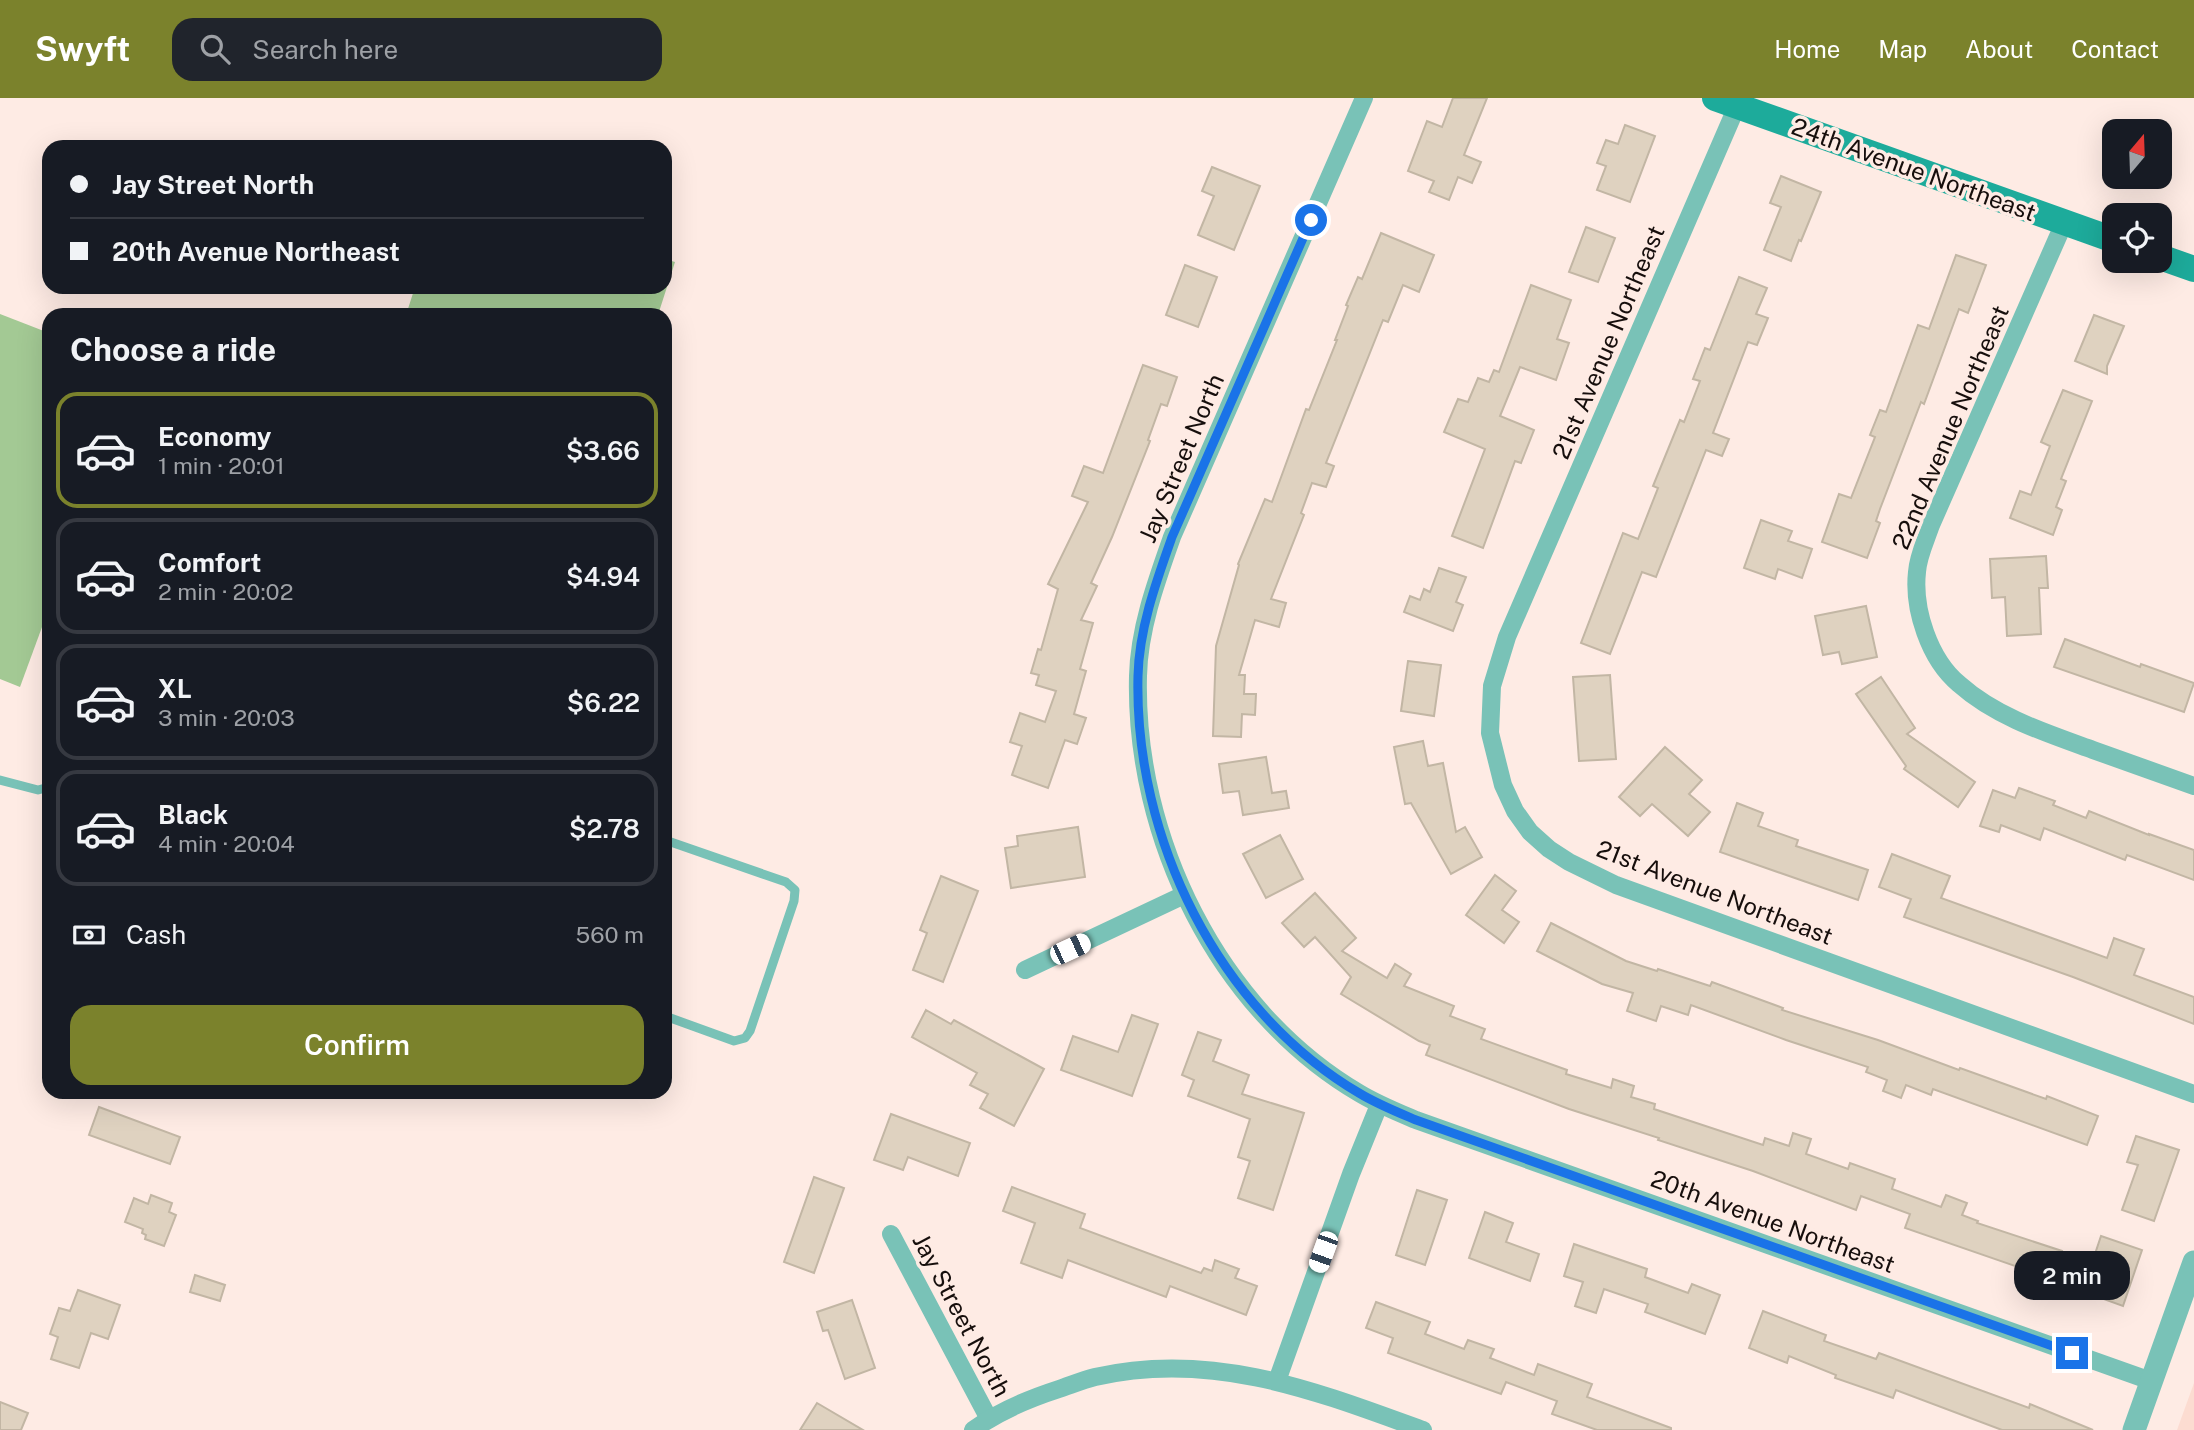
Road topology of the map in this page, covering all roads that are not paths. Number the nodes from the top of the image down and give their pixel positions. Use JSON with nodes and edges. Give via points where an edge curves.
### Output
{"nodes":[{"id":1,"x":1364,"y":98,"type":"edge"},
{"id":2,"x":1726,"y":102,"type":"edge"},
{"id":3,"x":2064,"y":223,"type":"junction"},
{"id":4,"x":2102,"y":236,"type":"edge"},
{"id":5,"x":2172,"y":261,"type":"edge"},
{"id":6,"x":2194,"y":269,"type":"edge"},
{"id":7,"x":0,"y":780,"type":"edge"},
{"id":8,"x":2194,"y":786,"type":"edge"},
{"id":9,"x":42,"y":789,"type":"edge"},
{"id":10,"x":672,"y":842,"type":"edge"},
{"id":11,"x":1184,"y":895,"type":"junction"},
{"id":12,"x":1025,"y":970,"type":"dead end"},
{"id":13,"x":672,"y":1019,"type":"edge"},
{"id":14,"x":2194,"y":1094,"type":"edge"},
{"id":15,"x":1379,"y":1105,"type":"junction"},
{"id":16,"x":891,"y":1234,"type":"dead end"},
{"id":17,"x":2194,"y":1262,"type":"edge"},
{"id":18,"x":1277,"y":1381,"type":"junction"},
{"id":19,"x":2151,"y":1381,"type":"junction"},
{"id":20,"x":989,"y":1419,"type":"junction"},
{"id":21,"x":972,"y":1430,"type":"edge"},
{"id":22,"x":1423,"y":1430,"type":"edge"},
{"id":23,"x":2134,"y":1430,"type":"edge"}],
"edges":[{"from":1,"to":11,"type":"street","name":"Jay Street North","via":[[1172,537],[1151,600],[1138,675],[1140,732],[1156,818]]},
{"from":2,"to":3,"type":"main road","name":"24th Avenue Northeast"},
{"from":2,"to":14,"type":"street","name":"21st Avenue Northeast","via":[[1507,637],[1492,686],[1490,733],[1503,785],[1530,832],[1549,849],[1616,885]]},
{"from":3,"to":4,"type":"main road","name":"24th Avenue Northeast"},
{"from":3,"to":8,"type":"street","name":"22nd Avenue Northeast","via":[[1931,525],[1917,569],[1921,615],[1941,663],[1958,683],[1999,713]]},
{"from":5,"to":6,"type":"main road"},
{"from":7,"to":9,"type":"lane"},
{"from":10,"to":13,"type":"lane","via":[[786,882],[795,890],[745,1038],[734,1041]]},
{"from":11,"to":12,"type":"street"},
{"from":11,"to":15,"type":"street","name":"Jay Street North","via":[[1214,950],[1257,1007],[1310,1059]]},
{"from":15,"to":18,"type":"street"},
{"from":15,"to":19,"type":"street","name":"20th Avenue Northeast"},
{"from":16,"to":20,"type":"street","name":"Jay Street North"},
{"from":17,"to":19,"type":"street"},
{"from":18,"to":20,"type":"street","name":"Jay Street North","via":[[1242,1373],[1130,1371],[1026,1400]]},
{"from":18,"to":22,"type":"street","name":"Jay Street North"},
{"from":19,"to":23,"type":"street"},
{"from":20,"to":21,"type":"street","name":"Jay Street North"}]}
